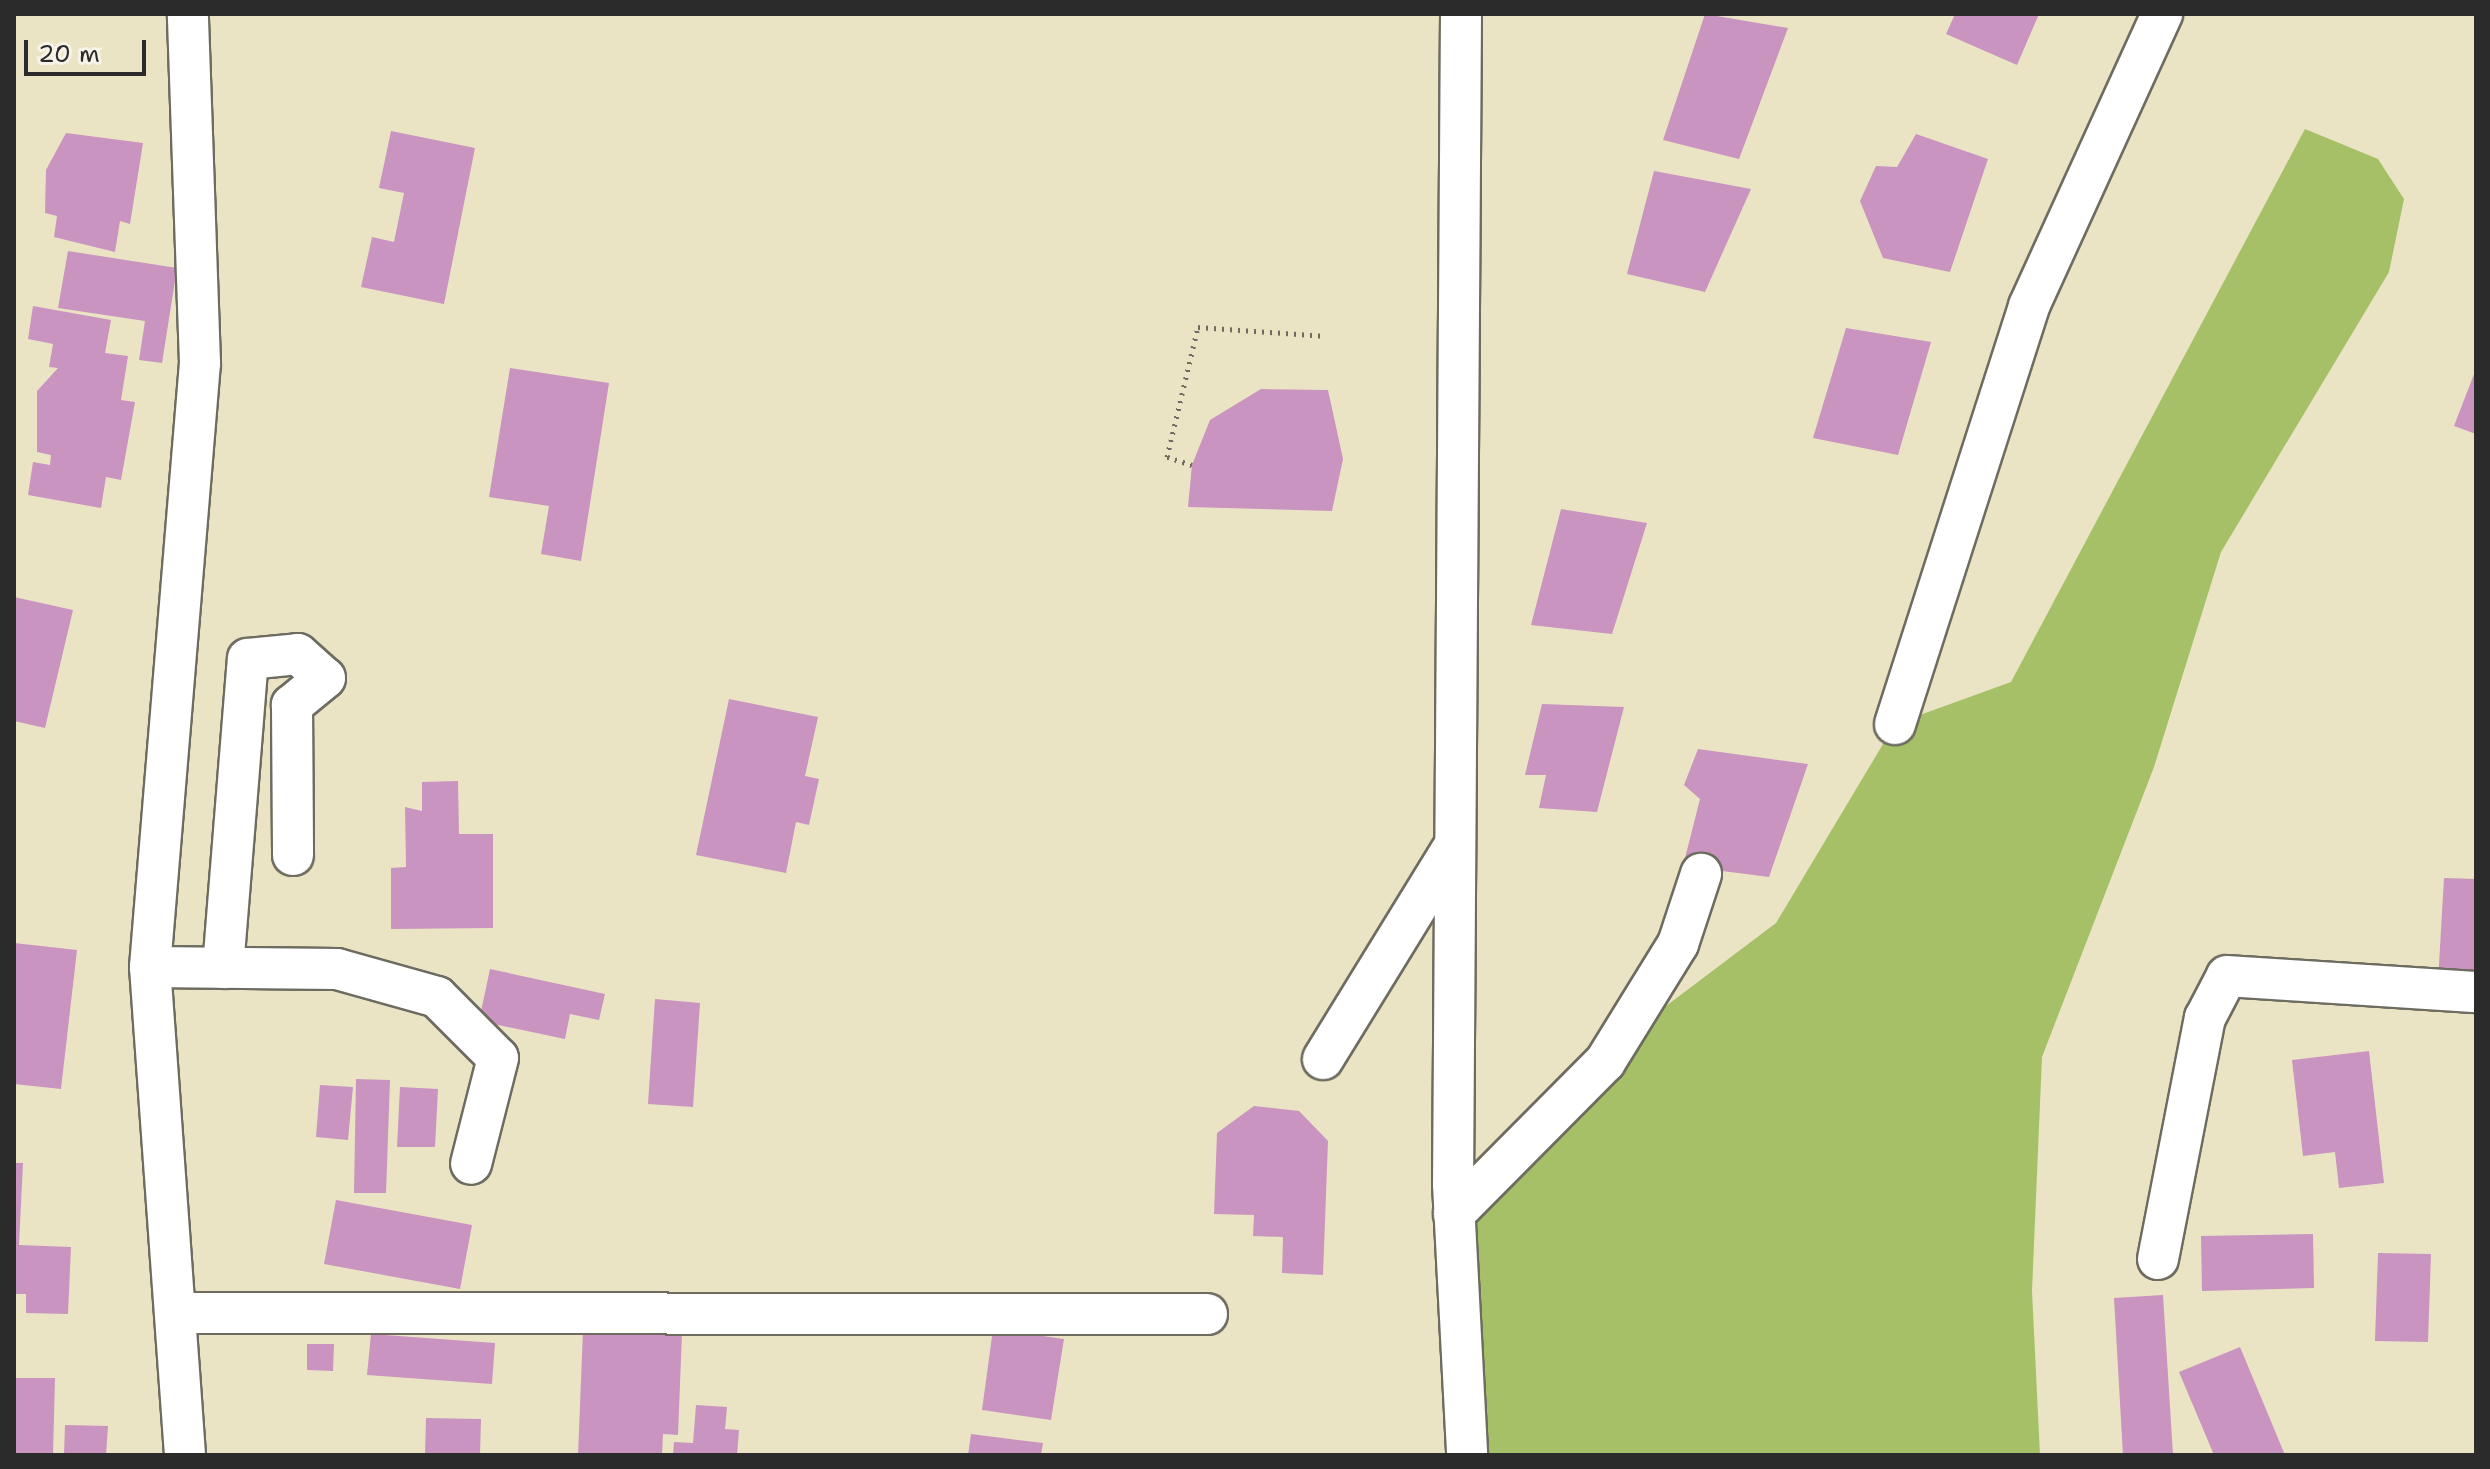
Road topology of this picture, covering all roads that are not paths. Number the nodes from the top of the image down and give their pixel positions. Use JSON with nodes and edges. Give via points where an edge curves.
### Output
{"nodes":[{"id":1,"x":188,"y":14,"type":"edge"},
{"id":2,"x":1461,"y":14,"type":"edge"},
{"id":3,"x":2162,"y":14,"type":"edge"},
{"id":4,"x":1895,"y":724,"type":"dead end"},
{"id":5,"x":1453,"y":848,"type":"junction"},
{"id":6,"x":293,"y":855,"type":"dead end"},
{"id":7,"x":1701,"y":874,"type":"dead end"},
{"id":8,"x":150,"y":967,"type":"junction"},
{"id":9,"x":223,"y":968,"type":"junction"},
{"id":10,"x":2476,"y":992,"type":"edge"},
{"id":11,"x":1323,"y":1059,"type":"dead end"},
{"id":12,"x":471,"y":1164,"type":"dead end"},
{"id":13,"x":1454,"y":1214,"type":"junction"},
{"id":14,"x":2158,"y":1259,"type":"dead end"},
{"id":15,"x":176,"y":1313,"type":"junction"},
{"id":16,"x":1207,"y":1314,"type":"dead end"},
{"id":17,"x":185,"y":1455,"type":"edge"},
{"id":18,"x":1467,"y":1455,"type":"edge"}],
"edges":[{"from":1,"to":8,"type":"street","via":[[200,363]]},
{"from":2,"to":5,"type":"street"},
{"from":3,"to":4,"type":"street","via":[[2029,306]]},
{"from":5,"to":11,"type":"street"},
{"from":5,"to":13,"type":"street"},
{"from":6,"to":9,"type":"street","via":[[292,705],[325,678],[298,654],[248,659]]},
{"from":7,"to":13,"type":"street","via":[[1678,944],[1605,1062]]},
{"from":8,"to":9,"type":"street"},
{"from":8,"to":15,"type":"street"},
{"from":9,"to":12,"type":"street","via":[[337,969],[437,997],[498,1058]]},
{"from":10,"to":14,"type":"street","via":[[2227,976],[2205,1018]]},
{"from":13,"to":18,"type":"street"},
{"from":15,"to":16,"type":"street"},
{"from":15,"to":17,"type":"street"}]}
